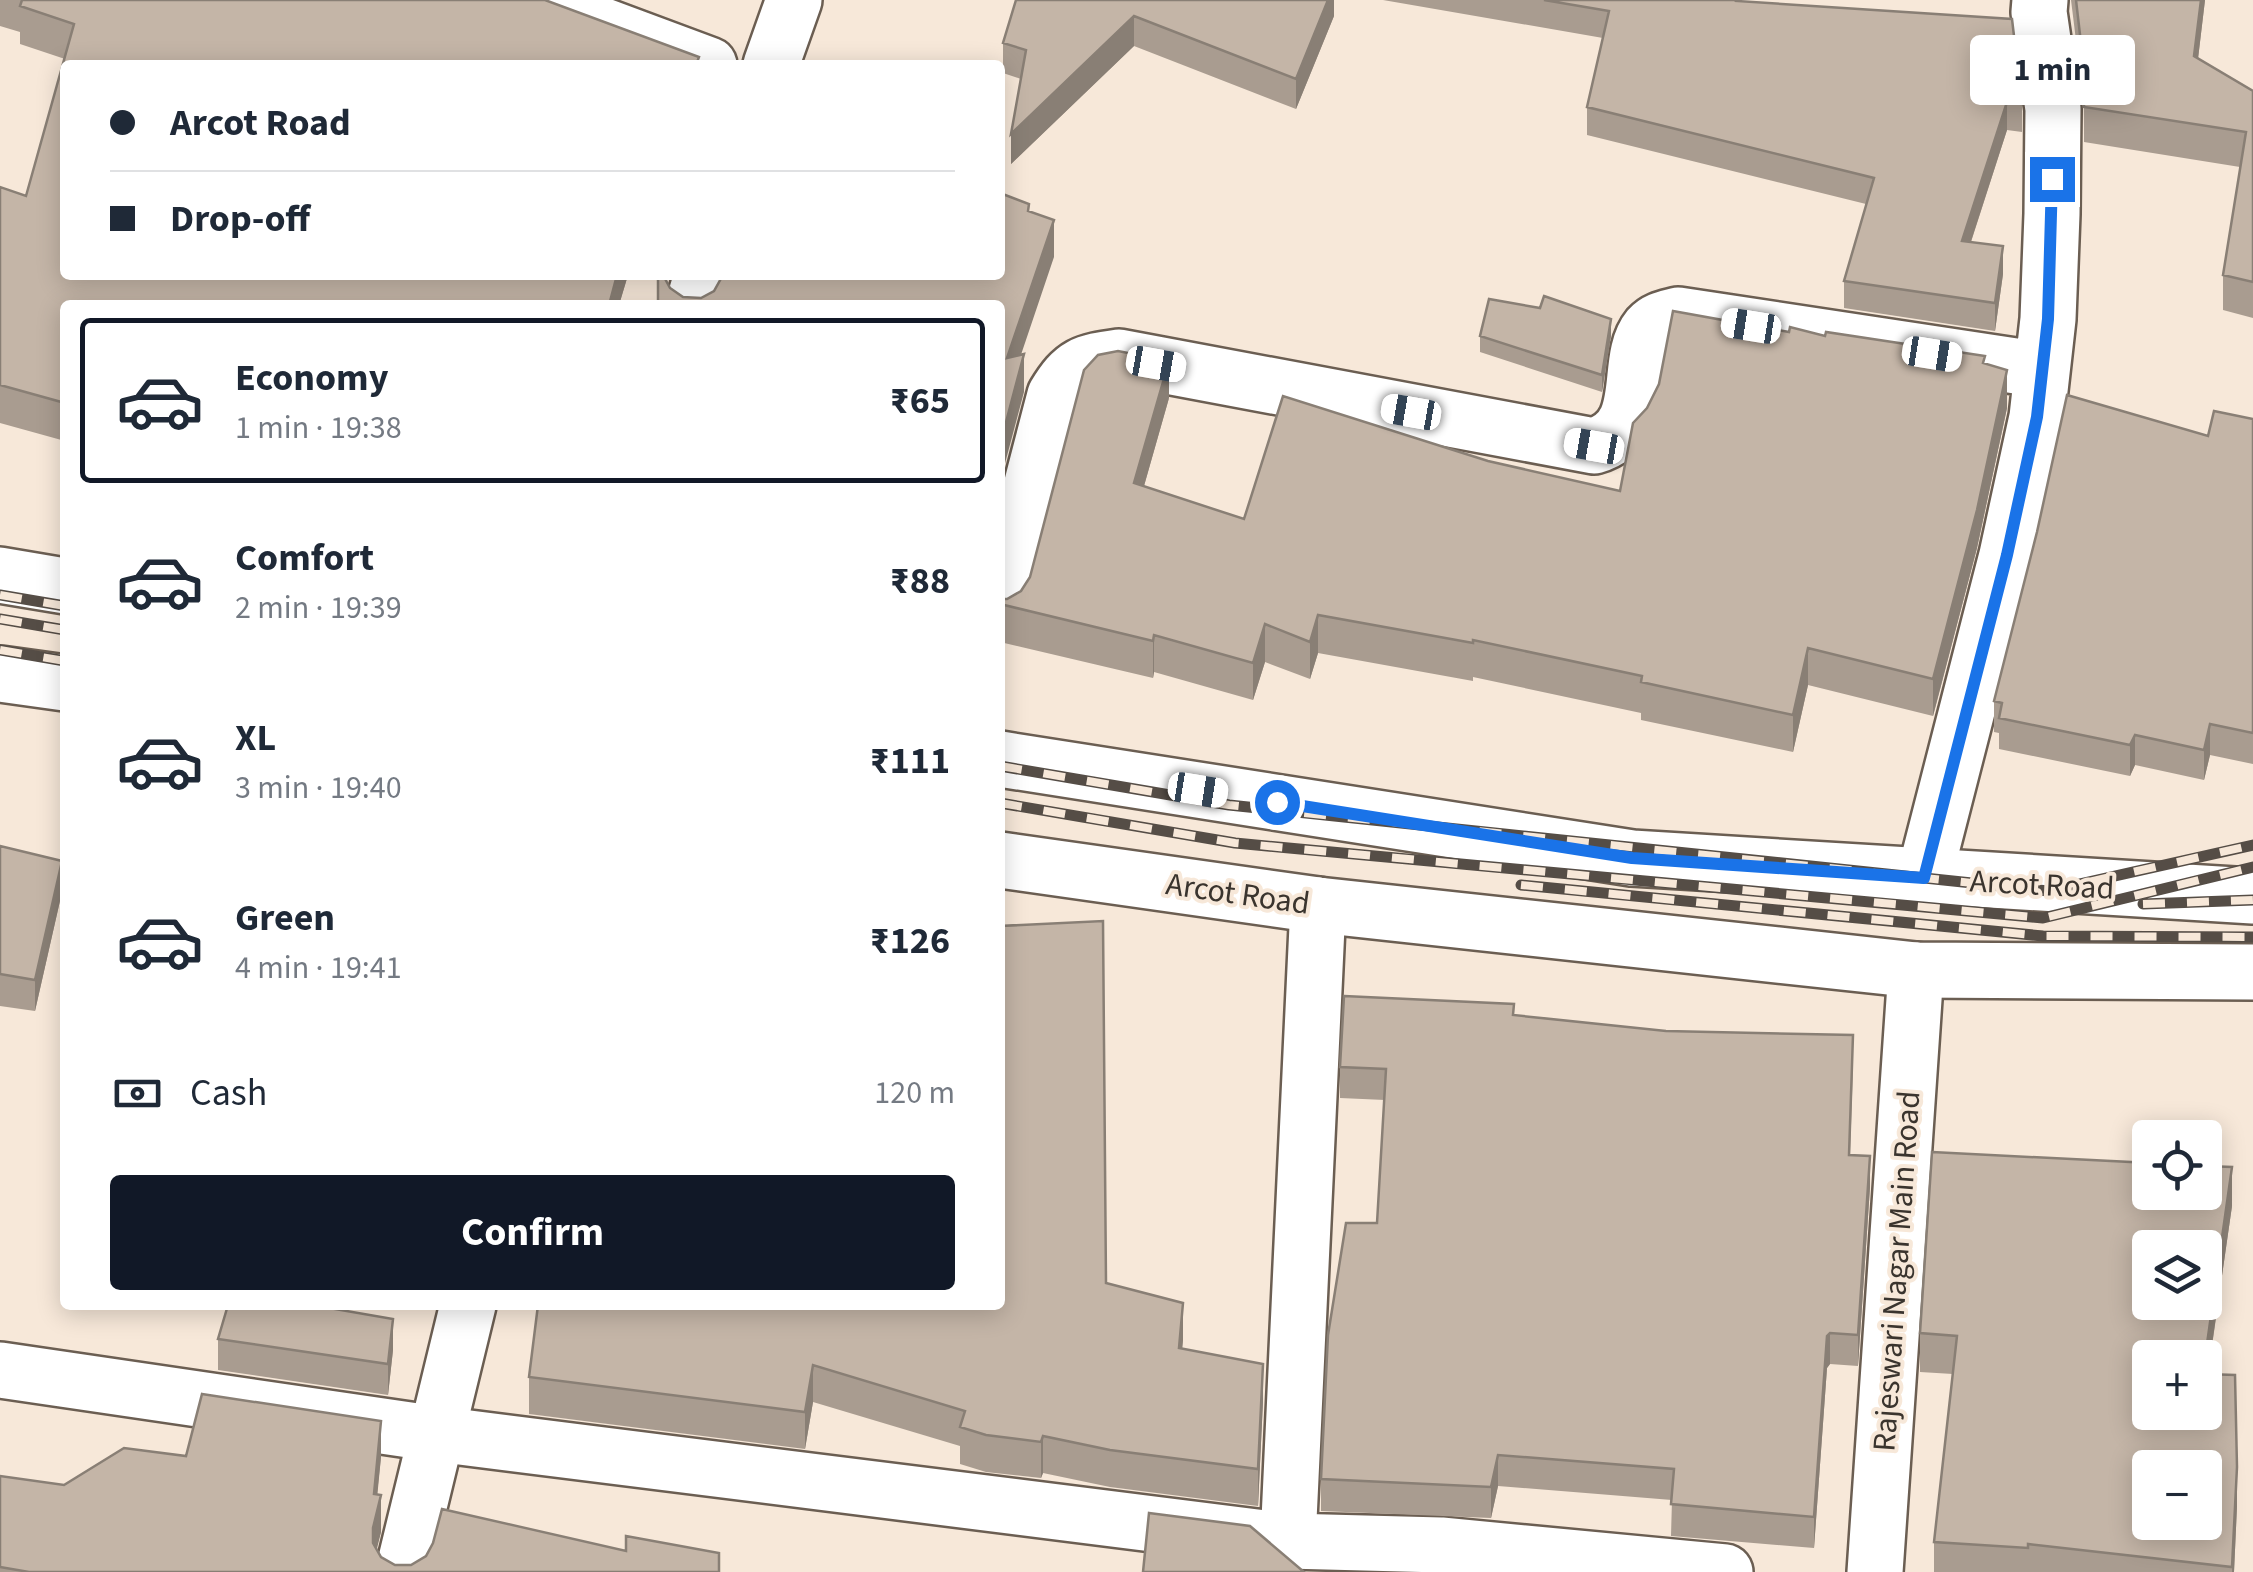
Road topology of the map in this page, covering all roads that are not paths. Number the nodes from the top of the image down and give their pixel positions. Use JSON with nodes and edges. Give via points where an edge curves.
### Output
{"nodes":[{"id":1,"x":534,"y":0,"type":"edge"},
{"id":2,"x":794,"y":0,"type":"edge"},
{"id":3,"x":2040,"y":0,"type":"edge"},
{"id":4,"x":696,"y":60,"type":"edge"},
{"id":5,"x":773,"y":60,"type":"edge"},
{"id":6,"x":2042,"y":370,"type":"junction"},
{"id":7,"x":0,"y":575,"type":"edge"},
{"id":8,"x":60,"y":585,"type":"edge"},
{"id":9,"x":1005,"y":587,"type":"edge"},
{"id":10,"x":0,"y":674,"type":"edge"},
{"id":11,"x":60,"y":683,"type":"edge"},
{"id":12,"x":1005,"y":760,"type":"edge"},
{"id":13,"x":1005,"y":861,"type":"edge"},
{"id":14,"x":1924,"y":878,"type":"junction"},
{"id":15,"x":2253,"y":896,"type":"edge"},
{"id":16,"x":1318,"y":905,"type":"junction"},
{"id":17,"x":1916,"y":970,"type":"junction"},
{"id":18,"x":2253,"y":972,"type":"edge"},
{"id":19,"x":467,"y":1310,"type":"edge"},
{"id":20,"x":0,"y":1370,"type":"edge"},
{"id":21,"x":437,"y":1434,"type":"junction"},
{"id":22,"x":1288,"y":1541,"type":"junction"},
{"id":23,"x":1440,"y":1558,"type":"edge"},
{"id":24,"x":403,"y":1572,"type":"edge"},
{"id":25,"x":1725,"y":1572,"type":"edge"},
{"id":26,"x":1875,"y":1572,"type":"edge"}],
"edges":[{"from":1,"to":4,"type":"street"},
{"from":2,"to":5,"type":"street"},
{"from":3,"to":6,"type":"street","via":[[2053,108]]},
{"from":6,"to":9,"type":"street","via":[[1678,315],[1650,327],[1622,429],[1594,446],[1119,358],[1086,362],[1068,373],[1055,395]]},
{"from":6,"to":14,"type":"street","via":[[2007,555]]},
{"from":7,"to":8,"type":"street"},
{"from":10,"to":11,"type":"street"},
{"from":12,"to":14,"type":"street","name":"Arcot Road","via":[[1632,858]]},
{"from":13,"to":16,"type":"street","name":"Arcot Road"},
{"from":14,"to":15,"type":"street","name":"Arcot Road"},
{"from":16,"to":17,"type":"street","name":"Arcot Road"},
{"from":16,"to":22,"type":"street"},
{"from":17,"to":18,"type":"street","name":"Arcot Road"},
{"from":17,"to":26,"type":"street","name":"Rajeswari Nagar Main Road"},
{"from":19,"to":21,"type":"street"},
{"from":20,"to":21,"type":"street"},
{"from":21,"to":22,"type":"street"},
{"from":21,"to":24,"type":"street"},
{"from":22,"to":23,"type":"street"},
{"from":23,"to":25,"type":"street"}]}
